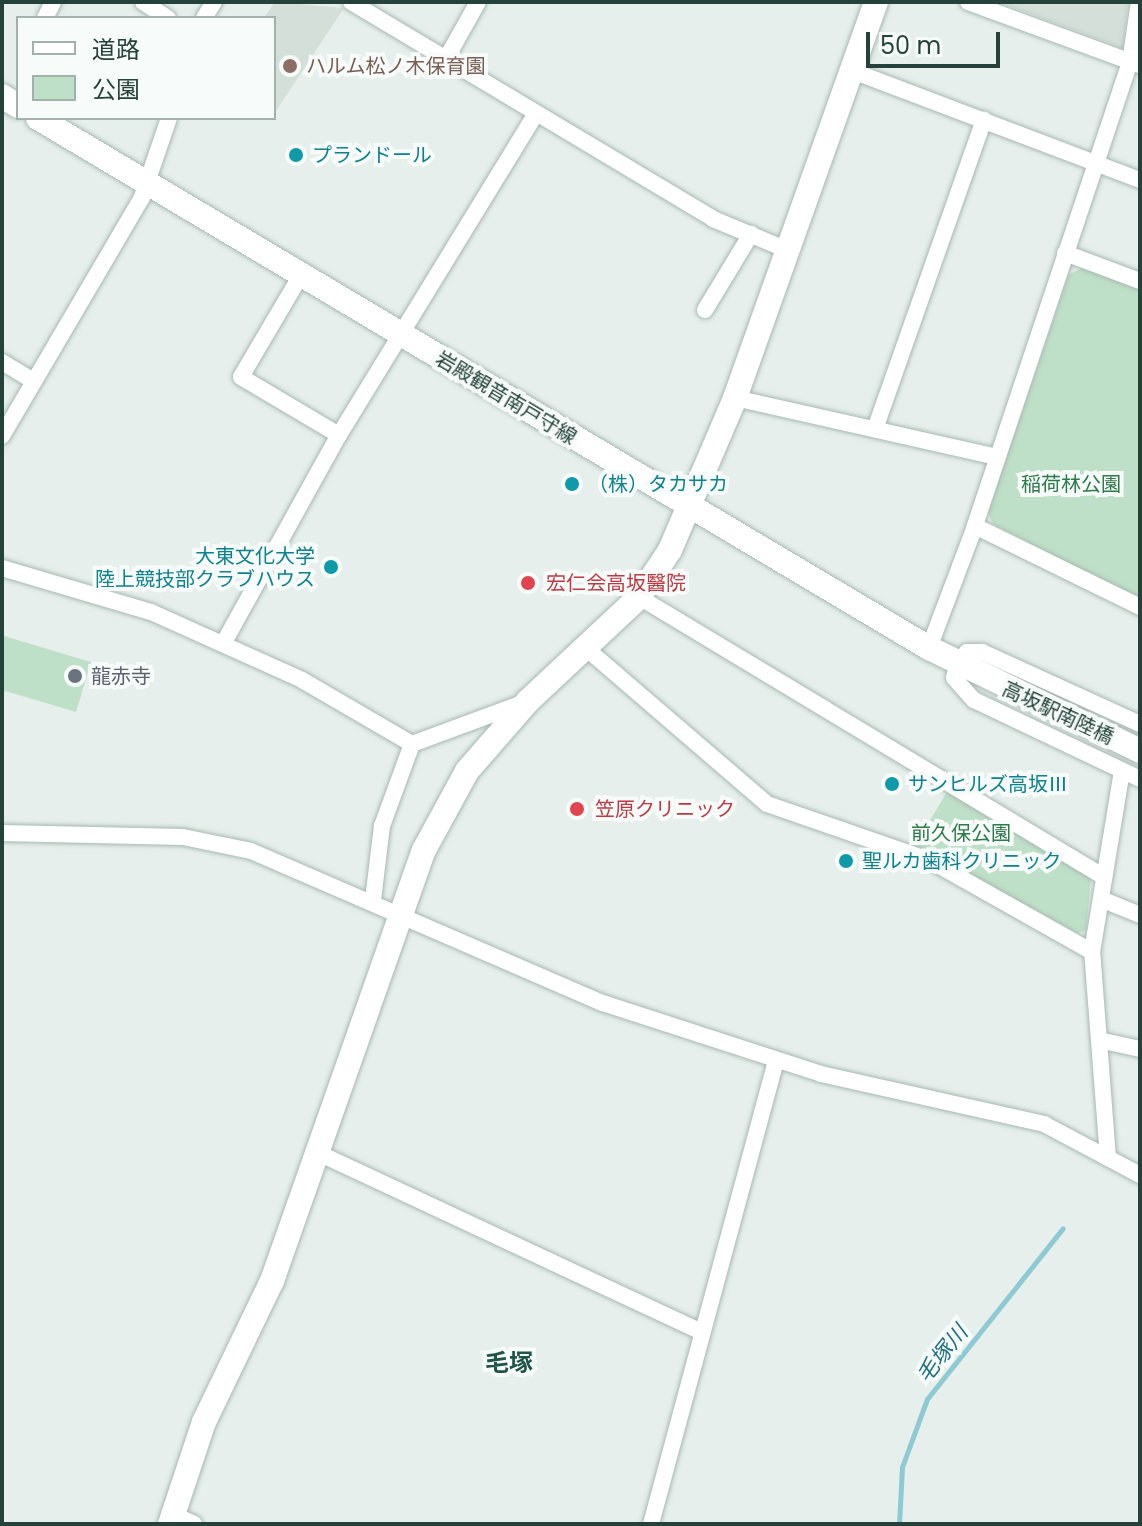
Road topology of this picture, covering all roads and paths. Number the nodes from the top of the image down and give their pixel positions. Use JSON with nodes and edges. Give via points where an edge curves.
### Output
{"nodes":[{"id":1,"x":143,"y":2,"type":"edge"},
{"id":2,"x":351,"y":2,"type":"edge"},
{"id":3,"x":478,"y":2,"type":"edge"},
{"id":4,"x":876,"y":2,"type":"edge"},
{"id":5,"x":968,"y":2,"type":"edge"},
{"id":6,"x":1139,"y":2,"type":"edge"},
{"id":7,"x":165,"y":16,"type":"edge"},
{"id":8,"x":446,"y":59,"type":"junction"},
{"id":9,"x":1135,"y":64,"type":"edge"},
{"id":10,"x":853,"y":71,"type":"junction"},
{"id":11,"x":536,"y":113,"type":"junction"},
{"id":12,"x":45,"y":120,"type":"edge"},
{"id":13,"x":168,"y":120,"type":"edge"},
{"id":14,"x":984,"y":120,"type":"junction"},
{"id":15,"x":70,"y":127,"type":"edge"},
{"id":16,"x":1095,"y":163,"type":"junction"},
{"id":17,"x":1140,"y":180,"type":"edge"},
{"id":18,"x":148,"y":184,"type":"junction"},
{"id":19,"x":751,"y":234,"type":"junction"},
{"id":20,"x":790,"y":251,"type":"junction"},
{"id":21,"x":1065,"y":253,"type":"junction"},
{"id":22,"x":301,"y":275,"type":"junction"},
{"id":23,"x":1140,"y":281,"type":"edge"},
{"id":24,"x":705,"y":310,"type":"dead end"},
{"id":25,"x":404,"y":337,"type":"junction"},
{"id":26,"x":2,"y":362,"type":"edge"},
{"id":27,"x":34,"y":381,"type":"junction"},
{"id":28,"x":735,"y":398,"type":"junction"},
{"id":29,"x":875,"y":429,"type":"junction"},
{"id":30,"x":339,"y":435,"type":"junction"},
{"id":31,"x":2,"y":436,"type":"edge"},
{"id":32,"x":996,"y":457,"type":"junction"},
{"id":33,"x":690,"y":508,"type":"junction"},
{"id":34,"x":975,"y":526,"type":"junction"},
{"id":35,"x":2,"y":568,"type":"edge"},
{"id":36,"x":639,"y":597,"type":"junction"},
{"id":37,"x":1140,"y":607,"type":"edge"},
{"id":38,"x":223,"y":644,"type":"junction"},
{"id":39,"x":929,"y":648,"type":"junction"},
{"id":40,"x":588,"y":650,"type":"junction"},
{"id":41,"x":967,"y":669,"type":"junction"},
{"id":42,"x":528,"y":701,"type":"junction"},
{"id":43,"x":1140,"y":724,"type":"edge"},
{"id":44,"x":412,"y":744,"type":"junction"},
{"id":45,"x":1140,"y":751,"type":"edge"},
{"id":46,"x":1122,"y":771,"type":"junction"},
{"id":47,"x":1140,"y":779,"type":"edge"},
{"id":48,"x":2,"y":833,"type":"edge"},
{"id":49,"x":1104,"y":877,"type":"junction"},
{"id":50,"x":1101,"y":899,"type":"junction"},
{"id":51,"x":373,"y":900,"type":"junction"},
{"id":52,"x":405,"y":914,"type":"junction"},
{"id":53,"x":1140,"y":915,"type":"edge"},
{"id":54,"x":1092,"y":952,"type":"junction"},
{"id":55,"x":1099,"y":1040,"type":"junction"},
{"id":56,"x":1140,"y":1049,"type":"edge"},
{"id":57,"x":776,"y":1061,"type":"junction"},
{"id":58,"x":318,"y":1153,"type":"junction"},
{"id":59,"x":1108,"y":1158,"type":"junction"},
{"id":60,"x":1140,"y":1175,"type":"edge"},
{"id":61,"x":701,"y":1332,"type":"junction"},
{"id":62,"x":179,"y":1521,"type":"edge"},
{"id":63,"x":651,"y":1524,"type":"edge"}],
"edges":[{"from":1,"to":7,"type":"street"},
{"from":2,"to":8,"type":"street"},
{"from":3,"to":8,"type":"street"},
{"from":4,"to":10,"type":"street"},
{"from":5,"to":9,"type":"street"},
{"from":6,"to":9,"type":"street"},
{"from":8,"to":11,"type":"street"},
{"from":9,"to":16,"type":"street"},
{"from":10,"to":14,"type":"street"},
{"from":10,"to":20,"type":"street"},
{"from":11,"to":19,"type":"street"},
{"from":11,"to":25,"type":"street"},
{"from":12,"to":15,"type":"street","name":"岩殿観音南戸守線"},
{"from":13,"to":18,"type":"street"},
{"from":14,"to":16,"type":"street"},
{"from":14,"to":29,"type":"street"},
{"from":15,"to":18,"type":"street","name":"岩殿観音南戸守線"},
{"from":16,"to":17,"type":"street"},
{"from":16,"to":21,"type":"street"},
{"from":18,"to":22,"type":"street","name":"岩殿観音南戸守線"},
{"from":18,"to":27,"type":"street"},
{"from":19,"to":20,"type":"street"},
{"from":19,"to":24,"type":"street"},
{"from":20,"to":28,"type":"street"},
{"from":21,"to":23,"type":"street"},
{"from":21,"to":32,"type":"street"},
{"from":22,"to":25,"type":"street","name":"岩殿観音南戸守線"},
{"from":22,"to":30,"type":"street","via":[[241,377]]},
{"from":25,"to":30,"type":"street"},
{"from":25,"to":33,"type":"street","name":"岩殿観音南戸守線"},
{"from":26,"to":27,"type":"street"},
{"from":27,"to":31,"type":"street"},
{"from":28,"to":29,"type":"street"},
{"from":28,"to":33,"type":"street"},
{"from":29,"to":32,"type":"street"},
{"from":30,"to":38,"type":"street"},
{"from":32,"to":34,"type":"street"},
{"from":33,"to":36,"type":"street"},
{"from":33,"to":39,"type":"street","name":"岩殿観音南戸守線"},
{"from":34,"to":37,"type":"street"},
{"from":34,"to":39,"type":"street"},
{"from":35,"to":38,"type":"street","via":[[130,604]]},
{"from":36,"to":40,"type":"street"},
{"from":36,"to":49,"type":"street"},
{"from":38,"to":44,"type":"street","via":[[302,680]]},
{"from":39,"to":41,"type":"street","name":"岩殿観音南戸守線"},
{"from":40,"to":42,"type":"street"},
{"from":40,"to":54,"type":"street","via":[[767,804],[929,860]]},
{"from":41,"to":43,"type":"street","via":[[967,652],[982,652]]},
{"from":41,"to":45,"type":"street","name":"高坂駅南陸橋"},
{"from":41,"to":46,"type":"street","via":[[954,678],[974,700]]},
{"from":42,"to":44,"type":"street"},
{"from":42,"to":52,"type":"street","via":[[441,813]]},
{"from":44,"to":51,"type":"street","via":[[382,826]]},
{"from":46,"to":47,"type":"street"},
{"from":46,"to":49,"type":"street"},
{"from":48,"to":51,"type":"street","via":[[217,842]]},
{"from":49,"to":50,"type":"street"},
{"from":50,"to":53,"type":"street"},
{"from":50,"to":54,"type":"street"},
{"from":51,"to":52,"type":"street"},
{"from":52,"to":57,"type":"street","via":[[591,998]]},
{"from":52,"to":58,"type":"street"},
{"from":54,"to":55,"type":"street"},
{"from":55,"to":56,"type":"street"},
{"from":55,"to":59,"type":"street"},
{"from":57,"to":59,"type":"street","via":[[1005,1112],[1075,1136]]},
{"from":57,"to":61,"type":"street"},
{"from":58,"to":61,"type":"street"},
{"from":58,"to":62,"type":"street"},
{"from":59,"to":60,"type":"street"},
{"from":61,"to":63,"type":"street"}]}
